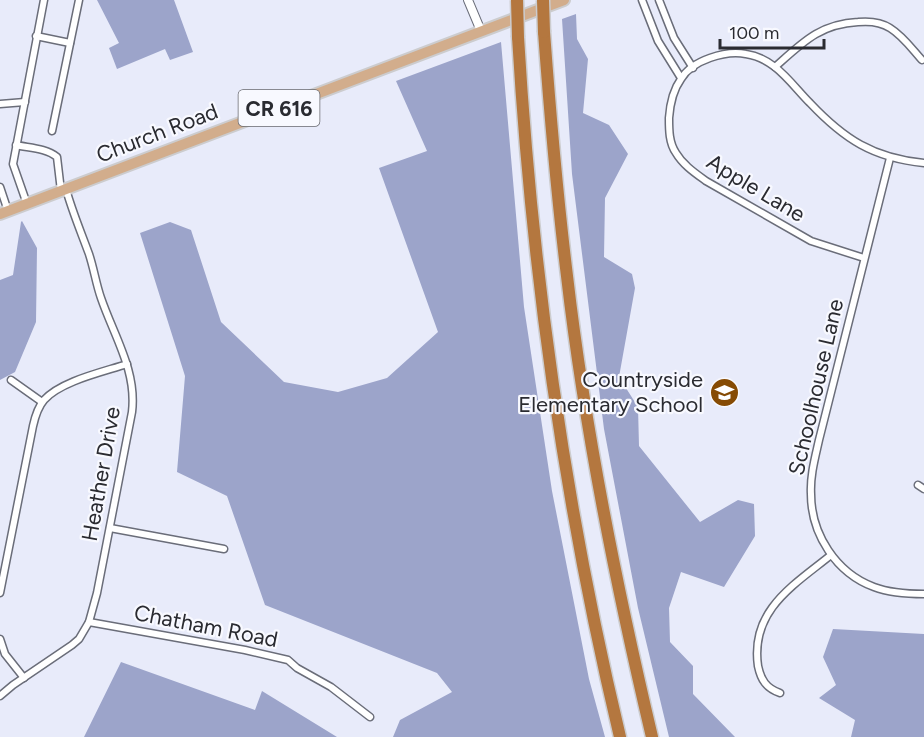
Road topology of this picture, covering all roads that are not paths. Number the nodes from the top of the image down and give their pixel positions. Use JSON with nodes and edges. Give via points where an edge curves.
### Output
{"nodes":[{"id":1,"x":44,"y":0,"type":"edge"},
{"id":2,"x":79,"y":0,"type":"edge"},
{"id":3,"x":468,"y":0,"type":"edge"},
{"id":4,"x":517,"y":0,"type":"edge"},
{"id":5,"x":543,"y":0,"type":"edge"},
{"id":6,"x":564,"y":0,"type":"edge"},
{"id":7,"x":642,"y":0,"type":"edge"},
{"id":8,"x":659,"y":0,"type":"edge"},
{"id":9,"x":481,"y":32,"type":"junction"},
{"id":10,"x":36,"y":36,"type":"junction"},
{"id":11,"x":70,"y":43,"type":"junction"},
{"id":12,"x":922,"y":60,"type":"edge"},
{"id":13,"x":776,"y":67,"type":"junction"},
{"id":14,"x":693,"y":68,"type":"junction"},
{"id":15,"x":681,"y":78,"type":"junction"},
{"id":16,"x":25,"y":102,"type":"junction"},
{"id":17,"x":0,"y":105,"type":"edge"},
{"id":18,"x":52,"y":131,"type":"dead end"},
{"id":19,"x":16,"y":146,"type":"junction"},
{"id":20,"x":890,"y":158,"type":"junction"},
{"id":21,"x":924,"y":163,"type":"edge"},
{"id":22,"x":0,"y":187,"type":"edge"},
{"id":23,"x":63,"y":190,"type":"junction"},
{"id":24,"x":27,"y":204,"type":"junction"},
{"id":25,"x":4,"y":212,"type":"edge"},
{"id":26,"x":864,"y":258,"type":"junction"},
{"id":27,"x":127,"y":364,"type":"junction"},
{"id":28,"x":11,"y":380,"type":"dead end"},
{"id":29,"x":42,"y":402,"type":"junction"},
{"id":30,"x":110,"y":528,"type":"junction"},
{"id":31,"x":224,"y":549,"type":"dead end"},
{"id":32,"x":831,"y":555,"type":"junction"},
{"id":33,"x":0,"y":593,"type":"edge"},
{"id":34,"x":924,"y":594,"type":"edge"},
{"id":35,"x":89,"y":622,"type":"junction"},
{"id":36,"x":0,"y":639,"type":"edge"},
{"id":37,"x":24,"y":678,"type":"junction"},
{"id":38,"x":780,"y":693,"type":"dead end"},
{"id":39,"x":0,"y":696,"type":"edge"},
{"id":40,"x":370,"y":717,"type":"dead end"},
{"id":41,"x":620,"y":737,"type":"edge"},
{"id":42,"x":652,"y":737,"type":"edge"}],
"edges":[{"from":1,"to":10,"type":"street"},
{"from":2,"to":11,"type":"street"},
{"from":3,"to":9,"type":"street"},
{"from":4,"to":41,"type":"highway","bridge":true,"via":[[532,217],[552,381],[570,495]]},
{"from":5,"to":42,"type":"highway","bridge":true,"via":[[558,196],[578,358],[607,529]]},
{"from":6,"to":9,"type":"main road","name":"Church Road","number":"CR 616"},
{"from":7,"to":15,"type":"street","via":[[658,41]]},
{"from":8,"to":14,"type":"street","via":[[670,30]]},
{"from":9,"to":23,"type":"main road","name":"Church Road","number":"CR 616"},
{"from":10,"to":11,"type":"street"},
{"from":10,"to":16,"type":"street"},
{"from":11,"to":18,"type":"street"},
{"from":12,"to":13,"type":"street","via":[[887,26],[859,22],[830,26],[806,40]]},
{"from":13,"to":14,"type":"street","via":[[755,56],[737,53],[712,58]]},
{"from":13,"to":20,"type":"street","via":[[839,131],[864,148]]},
{"from":14,"to":15,"type":"street"},
{"from":15,"to":26,"type":"street","name":"Apple Lane","via":[[670,107],[670,137],[675,153],[691,170],[802,237]]},
{"from":16,"to":17,"type":"street"},
{"from":16,"to":19,"type":"street"},
{"from":19,"to":23,"type":"street","name":"Heather Drive","via":[[51,152],[57,157]]},
{"from":19,"to":24,"type":"street","via":[[13,164]]},
{"from":20,"to":21,"type":"street"},
{"from":20,"to":26,"type":"street","name":"Schoolhouse Lane"},
{"from":22,"to":25,"type":"street"},
{"from":23,"to":24,"type":"main road","name":"Church Road","number":"CR 616"},
{"from":23,"to":27,"type":"street","name":"Heather Drive"},
{"from":24,"to":25,"type":"main road","name":"Church Road","number":"CR 616"},
{"from":26,"to":32,"type":"street","name":"Schoolhouse Lane","via":[[812,477],[813,514]]},
{"from":27,"to":29,"type":"street","via":[[66,386]]},
{"from":27,"to":30,"type":"street","name":"Heather Drive","via":[[133,384],[132,412]]},
{"from":28,"to":29,"type":"street"},
{"from":29,"to":33,"type":"street","via":[[33,426]]},
{"from":30,"to":31,"type":"street"},
{"from":30,"to":35,"type":"street","name":"Heather Drive"},
{"from":32,"to":34,"type":"street","name":"Schoolhouse Lane","via":[[867,584],[882,590]]},
{"from":32,"to":38,"type":"street","via":[[783,594],[761,627],[757,642],[759,668],[768,689]]},
{"from":35,"to":37,"type":"street","name":"Heather Drive","via":[[79,639]]},
{"from":35,"to":40,"type":"street","name":"Chatham Road","via":[[288,660]]},
{"from":36,"to":37,"type":"street","via":[[5,654]]},
{"from":37,"to":39,"type":"street","name":"Heather Drive"}]}
